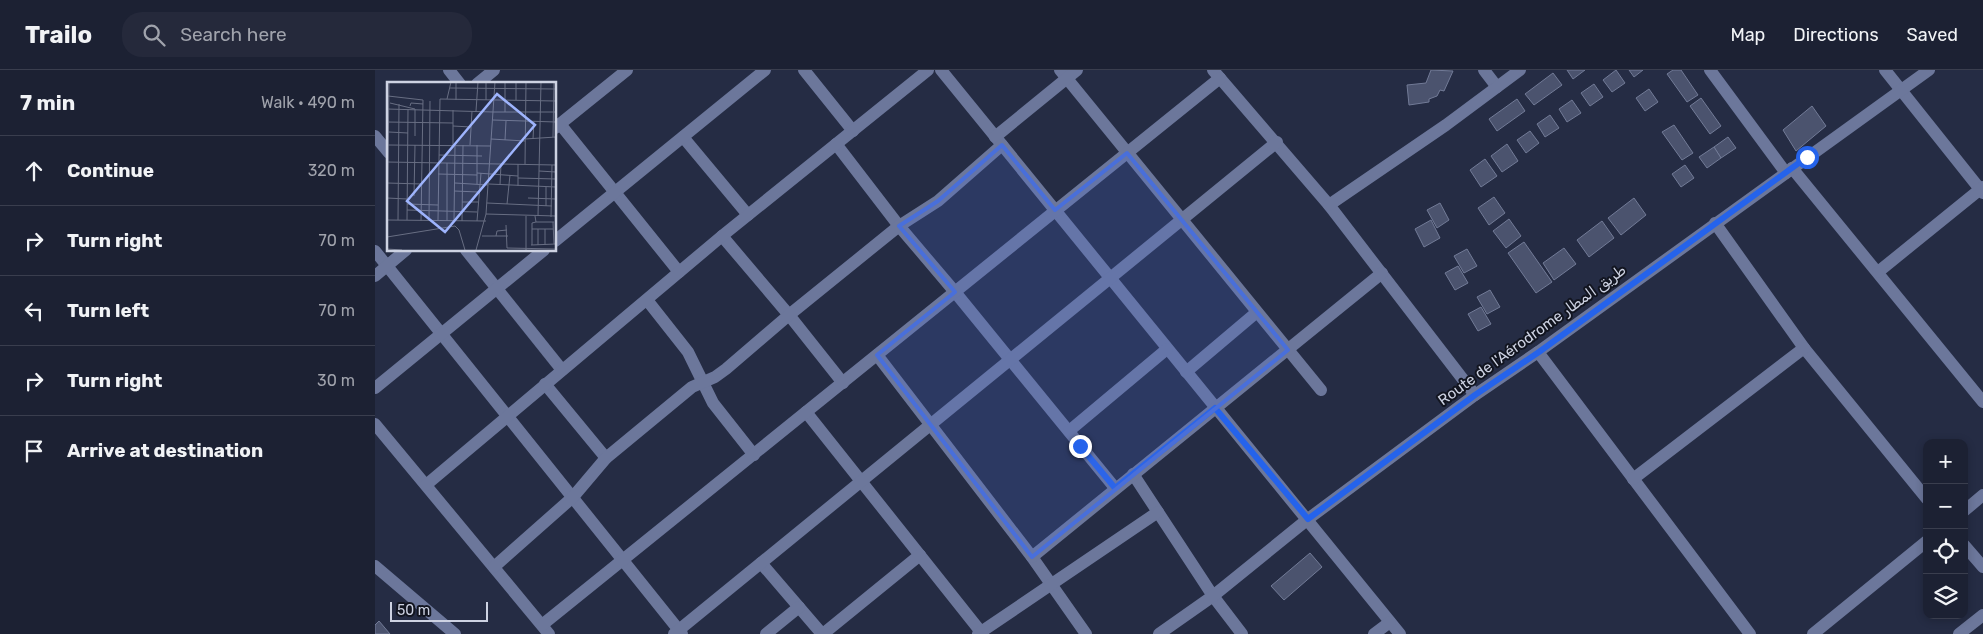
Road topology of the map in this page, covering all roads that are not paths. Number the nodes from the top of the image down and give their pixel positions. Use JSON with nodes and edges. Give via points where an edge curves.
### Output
{"nodes":[{"id":1,"x":449,"y":70,"type":"edge"},
{"id":2,"x":494,"y":70,"type":"edge"},
{"id":3,"x":627,"y":70,"type":"edge"},
{"id":4,"x":804,"y":70,"type":"edge"},
{"id":5,"x":928,"y":70,"type":"edge"},
{"id":6,"x":941,"y":70,"type":"edge"},
{"id":7,"x":1077,"y":70,"type":"edge"},
{"id":8,"x":1484,"y":70,"type":"edge"},
{"id":9,"x":1521,"y":70,"type":"edge"},
{"id":10,"x":1710,"y":70,"type":"edge"},
{"id":11,"x":1885,"y":70,"type":"edge"},
{"id":12,"x":1929,"y":70,"type":"edge"},
{"id":13,"x":758,"y":72,"type":"edge"},
{"id":14,"x":1064,"y":74,"type":"edge"},
{"id":15,"x":1217,"y":74,"type":"edge"},
{"id":16,"x":458,"y":82,"type":"edge"},
{"id":17,"x":479,"y":82,"type":"edge"},
{"id":18,"x":1497,"y":87,"type":"junction"},
{"id":19,"x":1902,"y":90,"type":"junction"},
{"id":20,"x":557,"y":126,"type":"edge"},
{"id":21,"x":853,"y":130,"type":"junction"},
{"id":22,"x":375,"y":136,"type":"edge"},
{"id":23,"x":683,"y":137,"type":"junction"},
{"id":24,"x":999,"y":141,"type":"junction"},
{"id":25,"x":1277,"y":142,"type":"junction"},
{"id":26,"x":836,"y":144,"type":"junction"},
{"id":27,"x":387,"y":151,"type":"edge"},
{"id":28,"x":1127,"y":153,"type":"junction"},
{"id":29,"x":1789,"y":170,"type":"junction"},
{"id":30,"x":1982,"y":190,"type":"edge"},
{"id":31,"x":615,"y":192,"type":"junction"},
{"id":32,"x":1329,"y":205,"type":"junction"},
{"id":33,"x":1055,"y":210,"type":"junction"},
{"id":34,"x":748,"y":215,"type":"junction"},
{"id":35,"x":1181,"y":220,"type":"junction"},
{"id":36,"x":1715,"y":223,"type":"junction"},
{"id":37,"x":899,"y":226,"type":"junction"},
{"id":38,"x":722,"y":236,"type":"junction"},
{"id":39,"x":556,"y":240,"type":"edge"},
{"id":40,"x":375,"y":251,"type":"edge"},
{"id":41,"x":406,"y":251,"type":"edge"},
{"id":42,"x":467,"y":251,"type":"edge"},
{"id":43,"x":543,"y":251,"type":"edge"},
{"id":44,"x":387,"y":266,"type":"junction"},
{"id":45,"x":679,"y":272,"type":"junction"},
{"id":46,"x":1879,"y":272,"type":"junction"},
{"id":47,"x":1382,"y":274,"type":"junction"},
{"id":48,"x":375,"y":276,"type":"edge"},
{"id":49,"x":1109,"y":278,"type":"junction"},
{"id":50,"x":497,"y":289,"type":"junction"},
{"id":51,"x":955,"y":292,"type":"junction"},
{"id":52,"x":647,"y":300,"type":"junction"},
{"id":53,"x":1257,"y":312,"type":"junction"},
{"id":54,"x":789,"y":315,"type":"junction"},
{"id":55,"x":442,"y":333,"type":"junction"},
{"id":56,"x":1805,"y":348,"type":"junction"},
{"id":57,"x":1167,"y":349,"type":"junction"},
{"id":58,"x":1288,"y":350,"type":"junction"},
{"id":59,"x":1539,"y":352,"type":"junction"},
{"id":60,"x":877,"y":355,"type":"junction"},
{"id":61,"x":1010,"y":359,"type":"junction"},
{"id":62,"x":562,"y":370,"type":"junction"},
{"id":63,"x":1186,"y":372,"type":"junction"},
{"id":64,"x":702,"y":382,"type":"junction"},
{"id":65,"x":843,"y":382,"type":"junction"},
{"id":66,"x":545,"y":384,"type":"junction"},
{"id":67,"x":375,"y":388,"type":"edge"},
{"id":68,"x":1321,"y":390,"type":"dead end"},
{"id":69,"x":1475,"y":395,"type":"junction"},
{"id":70,"x":1983,"y":402,"type":"edge"},
{"id":71,"x":1215,"y":408,"type":"junction"},
{"id":72,"x":806,"y":412,"type":"junction"},
{"id":73,"x":508,"y":416,"type":"junction"},
{"id":74,"x":375,"y":424,"type":"edge"},
{"id":75,"x":930,"y":426,"type":"junction"},
{"id":76,"x":1069,"y":431,"type":"junction"},
{"id":77,"x":754,"y":455,"type":"junction"},
{"id":78,"x":606,"y":458,"type":"junction"},
{"id":79,"x":1133,"y":474,"type":"junction"},
{"id":80,"x":1633,"y":480,"type":"junction"},
{"id":81,"x":861,"y":481,"type":"junction"},
{"id":82,"x":426,"y":485,"type":"junction"},
{"id":83,"x":1115,"y":488,"type":"junction"},
{"id":84,"x":1923,"y":494,"type":"edge"},
{"id":85,"x":1983,"y":495,"type":"edge"},
{"id":86,"x":573,"y":497,"type":"junction"},
{"id":87,"x":1968,"y":508,"type":"edge"},
{"id":88,"x":1158,"y":512,"type":"junction"},
{"id":89,"x":1308,"y":519,"type":"junction"},
{"id":90,"x":1923,"y":544,"type":"edge"},
{"id":91,"x":1968,"y":549,"type":"edge"},
{"id":92,"x":920,"y":555,"type":"junction"},
{"id":93,"x":1032,"y":557,"type":"junction"},
{"id":94,"x":622,"y":561,"type":"junction"},
{"id":95,"x":761,"y":563,"type":"junction"},
{"id":96,"x":375,"y":566,"type":"edge"},
{"id":97,"x":494,"y":567,"type":"junction"},
{"id":98,"x":1983,"y":567,"type":"edge"},
{"id":99,"x":385,"y":575,"type":"junction"},
{"id":100,"x":375,"y":583,"type":"edge"},
{"id":101,"x":1052,"y":585,"type":"junction"},
{"id":102,"x":1213,"y":596,"type":"junction"},
{"id":103,"x":799,"y":607,"type":"junction"},
{"id":104,"x":1983,"y":615,"type":"edge"},
{"id":105,"x":1391,"y":622,"type":"junction"},
{"id":106,"x":546,"y":630,"type":"edge"},
{"id":107,"x":678,"y":633,"type":"edge"},
{"id":108,"x":979,"y":633,"type":"edge"},
{"id":109,"x":455,"y":634,"type":"edge"},
{"id":110,"x":766,"y":634,"type":"edge"},
{"id":111,"x":822,"y":634,"type":"edge"},
{"id":112,"x":1086,"y":634,"type":"edge"},
{"id":113,"x":1159,"y":634,"type":"edge"},
{"id":114,"x":1242,"y":634,"type":"edge"},
{"id":115,"x":1374,"y":634,"type":"edge"},
{"id":116,"x":1400,"y":634,"type":"edge"},
{"id":117,"x":1750,"y":634,"type":"edge"},
{"id":118,"x":1813,"y":634,"type":"edge"},
{"id":119,"x":1959,"y":634,"type":"edge"}],
"edges":[{"from":1,"to":16,"type":"street"},
{"from":2,"to":17,"type":"street"},
{"from":3,"to":20,"type":"street"},
{"from":4,"to":21,"type":"street"},
{"from":5,"to":21,"type":"street"},
{"from":6,"to":24,"type":"street"},
{"from":7,"to":14,"type":"street"},
{"from":8,"to":18,"type":"street"},
{"from":9,"to":18,"type":"street"},
{"from":10,"to":29,"type":"street"},
{"from":11,"to":19,"type":"street"},
{"from":12,"to":19,"type":"street","name":"Route de l'Aérodrome طريق المطار"},
{"from":13,"to":23,"type":"street"},
{"from":14,"to":24,"type":"street"},
{"from":14,"to":28,"type":"street"},
{"from":15,"to":25,"type":"street"},
{"from":15,"to":28,"type":"street"},
{"from":18,"to":32,"type":"street"},
{"from":19,"to":29,"type":"street","name":"Route de l'Aérodrome طريق المطار"},
{"from":19,"to":30,"type":"street"},
{"from":20,"to":31,"type":"street"},
{"from":21,"to":26,"type":"street"},
{"from":22,"to":27,"type":"street"},
{"from":23,"to":31,"type":"street"},
{"from":23,"to":34,"type":"street"},
{"from":24,"to":33,"type":"street"},
{"from":24,"to":37,"type":"street","via":[[937,201]]},
{"from":25,"to":32,"type":"street"},
{"from":25,"to":35,"type":"street"},
{"from":26,"to":34,"type":"street"},
{"from":26,"to":37,"type":"street"},
{"from":28,"to":33,"type":"street"},
{"from":28,"to":35,"type":"street"},
{"from":29,"to":36,"type":"street","name":"Route de l'Aérodrome طريق المطار"},
{"from":29,"to":46,"type":"street"},
{"from":30,"to":46,"type":"street"},
{"from":31,"to":39,"type":"street"},
{"from":31,"to":45,"type":"street"},
{"from":32,"to":47,"type":"street"},
{"from":33,"to":49,"type":"street"},
{"from":33,"to":51,"type":"street"},
{"from":34,"to":38,"type":"street"},
{"from":35,"to":49,"type":"street"},
{"from":35,"to":53,"type":"street"},
{"from":36,"to":56,"type":"street"},
{"from":36,"to":59,"type":"street","name":"Route de l'Aérodrome طريق المطار"},
{"from":37,"to":51,"type":"street"},
{"from":37,"to":54,"type":"street"},
{"from":38,"to":45,"type":"street"},
{"from":38,"to":54,"type":"street"},
{"from":40,"to":44,"type":"street"},
{"from":41,"to":44,"type":"street"},
{"from":42,"to":50,"type":"street"},
{"from":43,"to":50,"type":"street"},
{"from":44,"to":48,"type":"street"},
{"from":44,"to":55,"type":"street"},
{"from":45,"to":52,"type":"street"},
{"from":46,"to":70,"type":"street"},
{"from":47,"to":58,"type":"street"},
{"from":47,"to":69,"type":"street"},
{"from":49,"to":57,"type":"street"},
{"from":49,"to":61,"type":"street"},
{"from":50,"to":55,"type":"street"},
{"from":50,"to":62,"type":"street"},
{"from":51,"to":60,"type":"street"},
{"from":51,"to":61,"type":"street"},
{"from":52,"to":62,"type":"street"},
{"from":52,"to":64,"type":"street","via":[[688,352]]},
{"from":53,"to":58,"type":"street"},
{"from":53,"to":63,"type":"street"},
{"from":54,"to":64,"type":"street","via":[[726,369]]},
{"from":54,"to":65,"type":"street"},
{"from":55,"to":67,"type":"street"},
{"from":55,"to":73,"type":"street"},
{"from":56,"to":80,"type":"street"},
{"from":56,"to":84,"type":"street"},
{"from":57,"to":63,"type":"street"},
{"from":57,"to":76,"type":"street"},
{"from":58,"to":68,"type":"street"},
{"from":58,"to":71,"type":"street"},
{"from":59,"to":69,"type":"street","name":"Route de l'Aérodrome طريق المطار"},
{"from":59,"to":80,"type":"street"},
{"from":60,"to":65,"type":"street"},
{"from":60,"to":75,"type":"street"},
{"from":61,"to":75,"type":"street"},
{"from":61,"to":76,"type":"street"},
{"from":62,"to":66,"type":"street"},
{"from":63,"to":71,"type":"street"},
{"from":64,"to":77,"type":"street","via":[[713,403]]},
{"from":64,"to":78,"type":"street"},
{"from":65,"to":72,"type":"street"},
{"from":66,"to":73,"type":"street"},
{"from":66,"to":78,"type":"street"},
{"from":69,"to":89,"type":"street","name":"Route de l'Aérodrome طريق المطار"},
{"from":71,"to":79,"type":"street"},
{"from":71,"to":89,"type":"street"},
{"from":72,"to":77,"type":"street"},
{"from":72,"to":81,"type":"street"},
{"from":73,"to":82,"type":"street"},
{"from":73,"to":86,"type":"street"},
{"from":74,"to":82,"type":"street"},
{"from":75,"to":81,"type":"street"},
{"from":75,"to":93,"type":"street"},
{"from":76,"to":83,"type":"street"},
{"from":77,"to":94,"type":"street"},
{"from":78,"to":86,"type":"street"},
{"from":79,"to":83,"type":"street"},
{"from":79,"to":88,"type":"street"},
{"from":80,"to":117,"type":"street"},
{"from":81,"to":92,"type":"street"},
{"from":81,"to":95,"type":"street"},
{"from":82,"to":97,"type":"street"},
{"from":83,"to":93,"type":"street"},
{"from":85,"to":87,"type":"street"},
{"from":86,"to":94,"type":"street"},
{"from":86,"to":97,"type":"street"},
{"from":88,"to":101,"type":"street"},
{"from":88,"to":102,"type":"street"},
{"from":89,"to":102,"type":"street","name":"Route de l'Aérodrome طريق المطار"},
{"from":89,"to":105,"type":"street"},
{"from":90,"to":118,"type":"street"},
{"from":91,"to":98,"type":"street"},
{"from":92,"to":108,"type":"street"},
{"from":92,"to":111,"type":"street"},
{"from":93,"to":101,"type":"street"},
{"from":94,"to":106,"type":"street"},
{"from":94,"to":107,"type":"street"},
{"from":95,"to":103,"type":"street"},
{"from":95,"to":107,"type":"street"},
{"from":96,"to":99,"type":"street"},
{"from":97,"to":106,"type":"street"},
{"from":99,"to":100,"type":"street"},
{"from":99,"to":109,"type":"street"},
{"from":101,"to":108,"type":"street"},
{"from":101,"to":112,"type":"street"},
{"from":102,"to":113,"type":"street","name":"Route de l'Aérodrome طريق المطار"},
{"from":102,"to":114,"type":"street"},
{"from":103,"to":110,"type":"street"},
{"from":103,"to":111,"type":"street"},
{"from":104,"to":119,"type":"street"},
{"from":105,"to":115,"type":"street"},
{"from":105,"to":116,"type":"street"}]}
